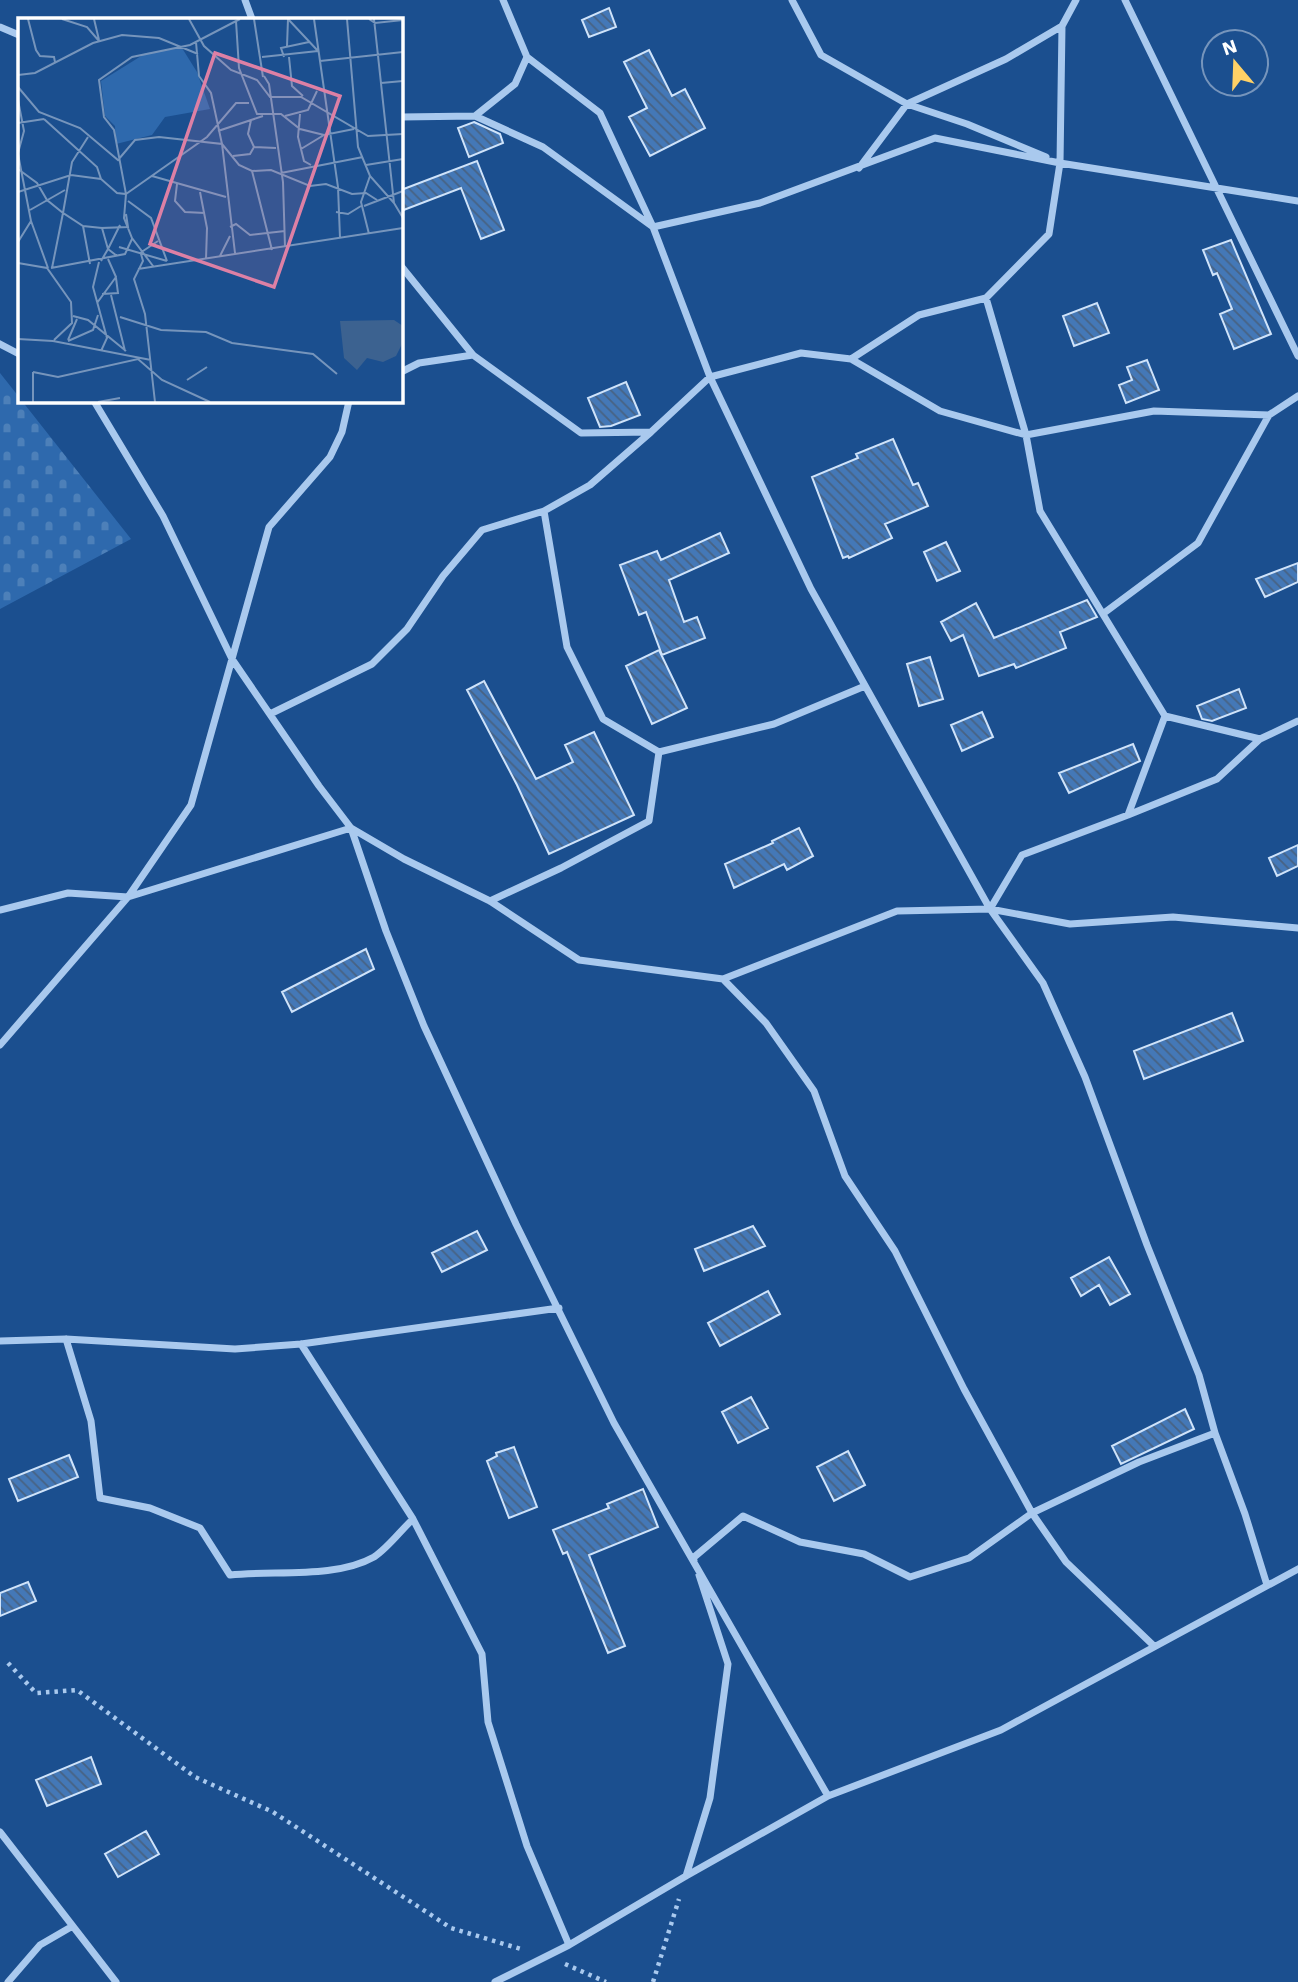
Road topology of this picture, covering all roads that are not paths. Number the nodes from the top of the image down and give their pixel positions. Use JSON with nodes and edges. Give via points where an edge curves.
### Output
{"nodes":[{"id":1,"x":245,"y":0,"type":"edge"},
{"id":2,"x":503,"y":0,"type":"edge"},
{"id":3,"x":792,"y":0,"type":"edge"},
{"id":4,"x":1076,"y":0,"type":"edge"},
{"id":5,"x":1125,"y":0,"type":"edge"},
{"id":6,"x":252,"y":18,"type":"edge"},
{"id":7,"x":1062,"y":26,"type":"junction"},
{"id":8,"x":0,"y":27,"type":"edge"},
{"id":9,"x":18,"y":35,"type":"edge"},
{"id":10,"x":527,"y":57,"type":"junction"},
{"id":11,"x":907,"y":104,"type":"junction"},
{"id":12,"x":475,"y":116,"type":"junction"},
{"id":13,"x":402,"y":117,"type":"edge"},
{"id":14,"x":1060,"y":163,"type":"junction"},
{"id":15,"x":859,"y":168,"type":"junction"},
{"id":16,"x":1214,"y":188,"type":"junction"},
{"id":17,"x":1298,"y":201,"type":"edge"},
{"id":18,"x":653,"y":227,"type":"junction"},
{"id":19,"x":403,"y":269,"type":"edge"},
{"id":20,"x":986,"y":298,"type":"junction"},
{"id":21,"x":0,"y":344,"type":"edge"},
{"id":22,"x":18,"y":353,"type":"edge"},
{"id":23,"x":473,"y":355,"type":"junction"},
{"id":24,"x":1298,"y":356,"type":"edge"},
{"id":25,"x":851,"y":359,"type":"junction"},
{"id":26,"x":402,"y":372,"type":"edge"},
{"id":27,"x":709,"y":377,"type":"junction"},
{"id":28,"x":1298,"y":396,"type":"edge"},
{"id":29,"x":95,"y":402,"type":"edge"},
{"id":30,"x":349,"y":402,"type":"edge"},
{"id":31,"x":1269,"y":415,"type":"junction"},
{"id":32,"x":651,"y":432,"type":"junction"},
{"id":33,"x":1026,"y":435,"type":"junction"},
{"id":34,"x":544,"y":511,"type":"junction"},
{"id":35,"x":1104,"y":612,"type":"junction"},
{"id":36,"x":232,"y":659,"type":"junction"},
{"id":37,"x":865,"y":686,"type":"junction"},
{"id":38,"x":270,"y":714,"type":"junction"},
{"id":39,"x":1165,"y":716,"type":"junction"},
{"id":40,"x":1298,"y":721,"type":"edge"},
{"id":41,"x":1260,"y":739,"type":"junction"},
{"id":42,"x":659,"y":752,"type":"junction"},
{"id":43,"x":1128,"y":816,"type":"junction"},
{"id":44,"x":351,"y":828,"type":"junction"},
{"id":45,"x":128,"y":897,"type":"junction"},
{"id":46,"x":490,"y":901,"type":"junction"},
{"id":47,"x":990,"y":909,"type":"junction"},
{"id":48,"x":0,"y":910,"type":"edge"},
{"id":49,"x":1298,"y":928,"type":"edge"},
{"id":50,"x":723,"y":979,"type":"junction"},
{"id":51,"x":0,"y":1045,"type":"edge"},
{"id":52,"x":559,"y":1308,"type":"junction"},
{"id":53,"x":66,"y":1339,"type":"junction"},
{"id":54,"x":0,"y":1341,"type":"edge"},
{"id":55,"x":301,"y":1344,"type":"junction"},
{"id":56,"x":1214,"y":1433,"type":"junction"},
{"id":57,"x":1032,"y":1513,"type":"junction"},
{"id":58,"x":413,"y":1519,"type":"junction"},
{"id":59,"x":693,"y":1558,"type":"junction"},
{"id":60,"x":1298,"y":1569,"type":"edge"},
{"id":61,"x":1267,"y":1585,"type":"junction"},
{"id":62,"x":1154,"y":1646,"type":"junction"},
{"id":63,"x":828,"y":1796,"type":"junction"},
{"id":64,"x":0,"y":1832,"type":"edge"},
{"id":65,"x":686,"y":1876,"type":"junction"},
{"id":66,"x":71,"y":1927,"type":"junction"},
{"id":67,"x":569,"y":1945,"type":"junction"},
{"id":68,"x":8,"y":1982,"type":"edge"},
{"id":69,"x":116,"y":1982,"type":"edge"},
{"id":70,"x":495,"y":1982,"type":"edge"}],
"edges":[{"from":1,"to":6,"type":"street"},
{"from":2,"to":10,"type":"street"},
{"from":3,"to":11,"type":"street","via":[[821,55]]},
{"from":4,"to":7,"type":"street"},
{"from":5,"to":16,"type":"street"},
{"from":7,"to":11,"type":"street","via":[[1006,59]]},
{"from":7,"to":14,"type":"street"},
{"from":8,"to":9,"type":"street"},
{"from":10,"to":12,"type":"street","via":[[515,84]]},
{"from":10,"to":18,"type":"street","via":[[600,113]]},
{"from":11,"to":14,"type":"street"},
{"from":11,"to":15,"type":"street"},
{"from":12,"to":13,"type":"street"},
{"from":12,"to":18,"type":"street","via":[[542,147]]},
{"from":14,"to":15,"type":"street","via":[[934,138]]},
{"from":14,"to":16,"type":"street"},
{"from":14,"to":20,"type":"street","via":[[1049,234]]},
{"from":15,"to":18,"type":"street","via":[[760,203]]},
{"from":16,"to":17,"type":"street"},
{"from":16,"to":24,"type":"street"},
{"from":18,"to":27,"type":"street"},
{"from":19,"to":23,"type":"street"},
{"from":20,"to":25,"type":"street","via":[[919,316]]},
{"from":20,"to":33,"type":"street"},
{"from":21,"to":22,"type":"street"},
{"from":23,"to":26,"type":"street","via":[[419,363]]},
{"from":23,"to":32,"type":"street","via":[[581,433]]},
{"from":25,"to":27,"type":"street","via":[[801,353]]},
{"from":25,"to":33,"type":"street","via":[[940,411]]},
{"from":27,"to":32,"type":"street"},
{"from":27,"to":37,"type":"street","via":[[793,553]]},
{"from":28,"to":31,"type":"street"},
{"from":29,"to":36,"type":"street","via":[[163,516]]},
{"from":30,"to":36,"type":"street","via":[[330,457],[270,527]]},
{"from":31,"to":33,"type":"street","via":[[1154,411]]},
{"from":31,"to":35,"type":"street","via":[[1198,543]]},
{"from":32,"to":34,"type":"street","via":[[590,485]]},
{"from":33,"to":35,"type":"street","via":[[1041,511]]},
{"from":34,"to":38,"type":"street","via":[[482,530],[407,629],[372,664]]},
{"from":34,"to":42,"type":"street","via":[[567,647],[603,719]]},
{"from":35,"to":39,"type":"street"},
{"from":36,"to":38,"type":"street"},
{"from":36,"to":45,"type":"street","via":[[191,805]]},
{"from":37,"to":42,"type":"street","via":[[774,724]]},
{"from":37,"to":47,"type":"street"},
{"from":38,"to":44,"type":"street"},
{"from":39,"to":41,"type":"street"},
{"from":39,"to":43,"type":"street"},
{"from":40,"to":41,"type":"street"},
{"from":41,"to":43,"type":"street","via":[[1217,779]]},
{"from":42,"to":46,"type":"street","via":[[649,821]]},
{"from":43,"to":47,"type":"street","via":[[1022,855]]},
{"from":44,"to":45,"type":"street"},
{"from":44,"to":46,"type":"street"},
{"from":44,"to":52,"type":"street","via":[[424,1026]]},
{"from":45,"to":48,"type":"street","via":[[68,893]]},
{"from":45,"to":51,"type":"street"},
{"from":46,"to":50,"type":"street","via":[[579,960]]},
{"from":47,"to":49,"type":"street","via":[[1070,924],[1173,917]]},
{"from":47,"to":50,"type":"street","via":[[897,911]]},
{"from":47,"to":56,"type":"street","via":[[1043,984],[1085,1077],[1199,1376]]},
{"from":50,"to":57,"type":"street","via":[[766,1024],[814,1091],[845,1176],[895,1251]]},
{"from":52,"to":55,"type":"street"},
{"from":52,"to":59,"type":"street","via":[[614,1423]]},
{"from":53,"to":54,"type":"street"},
{"from":53,"to":55,"type":"street","via":[[235,1349]]},
{"from":53,"to":58,"type":"street","via":[[91,1421],[100,1498],[150,1508],[200,1528],[230,1575],[330,1572],[375,1556]]},
{"from":55,"to":58,"type":"street"},
{"from":56,"to":57,"type":"street","via":[[1139,1462]]},
{"from":56,"to":61,"type":"street"},
{"from":57,"to":59,"type":"street","via":[[969,1558],[910,1577],[863,1554],[800,1542],[743,1516]]},
{"from":57,"to":62,"type":"street","via":[[1066,1562]]},
{"from":58,"to":67,"type":"street","via":[[482,1654],[488,1722],[527,1846]]},
{"from":59,"to":63,"type":"street"},
{"from":59,"to":65,"type":"street","via":[[728,1664],[710,1798]]},
{"from":60,"to":61,"type":"street"},
{"from":61,"to":62,"type":"street"},
{"from":62,"to":63,"type":"street","via":[[1001,1730]]},
{"from":63,"to":65,"type":"street"},
{"from":64,"to":66,"type":"street"},
{"from":65,"to":67,"type":"street"},
{"from":66,"to":68,"type":"street","via":[[40,1945]]},
{"from":66,"to":69,"type":"street"},
{"from":67,"to":70,"type":"street"}]}
